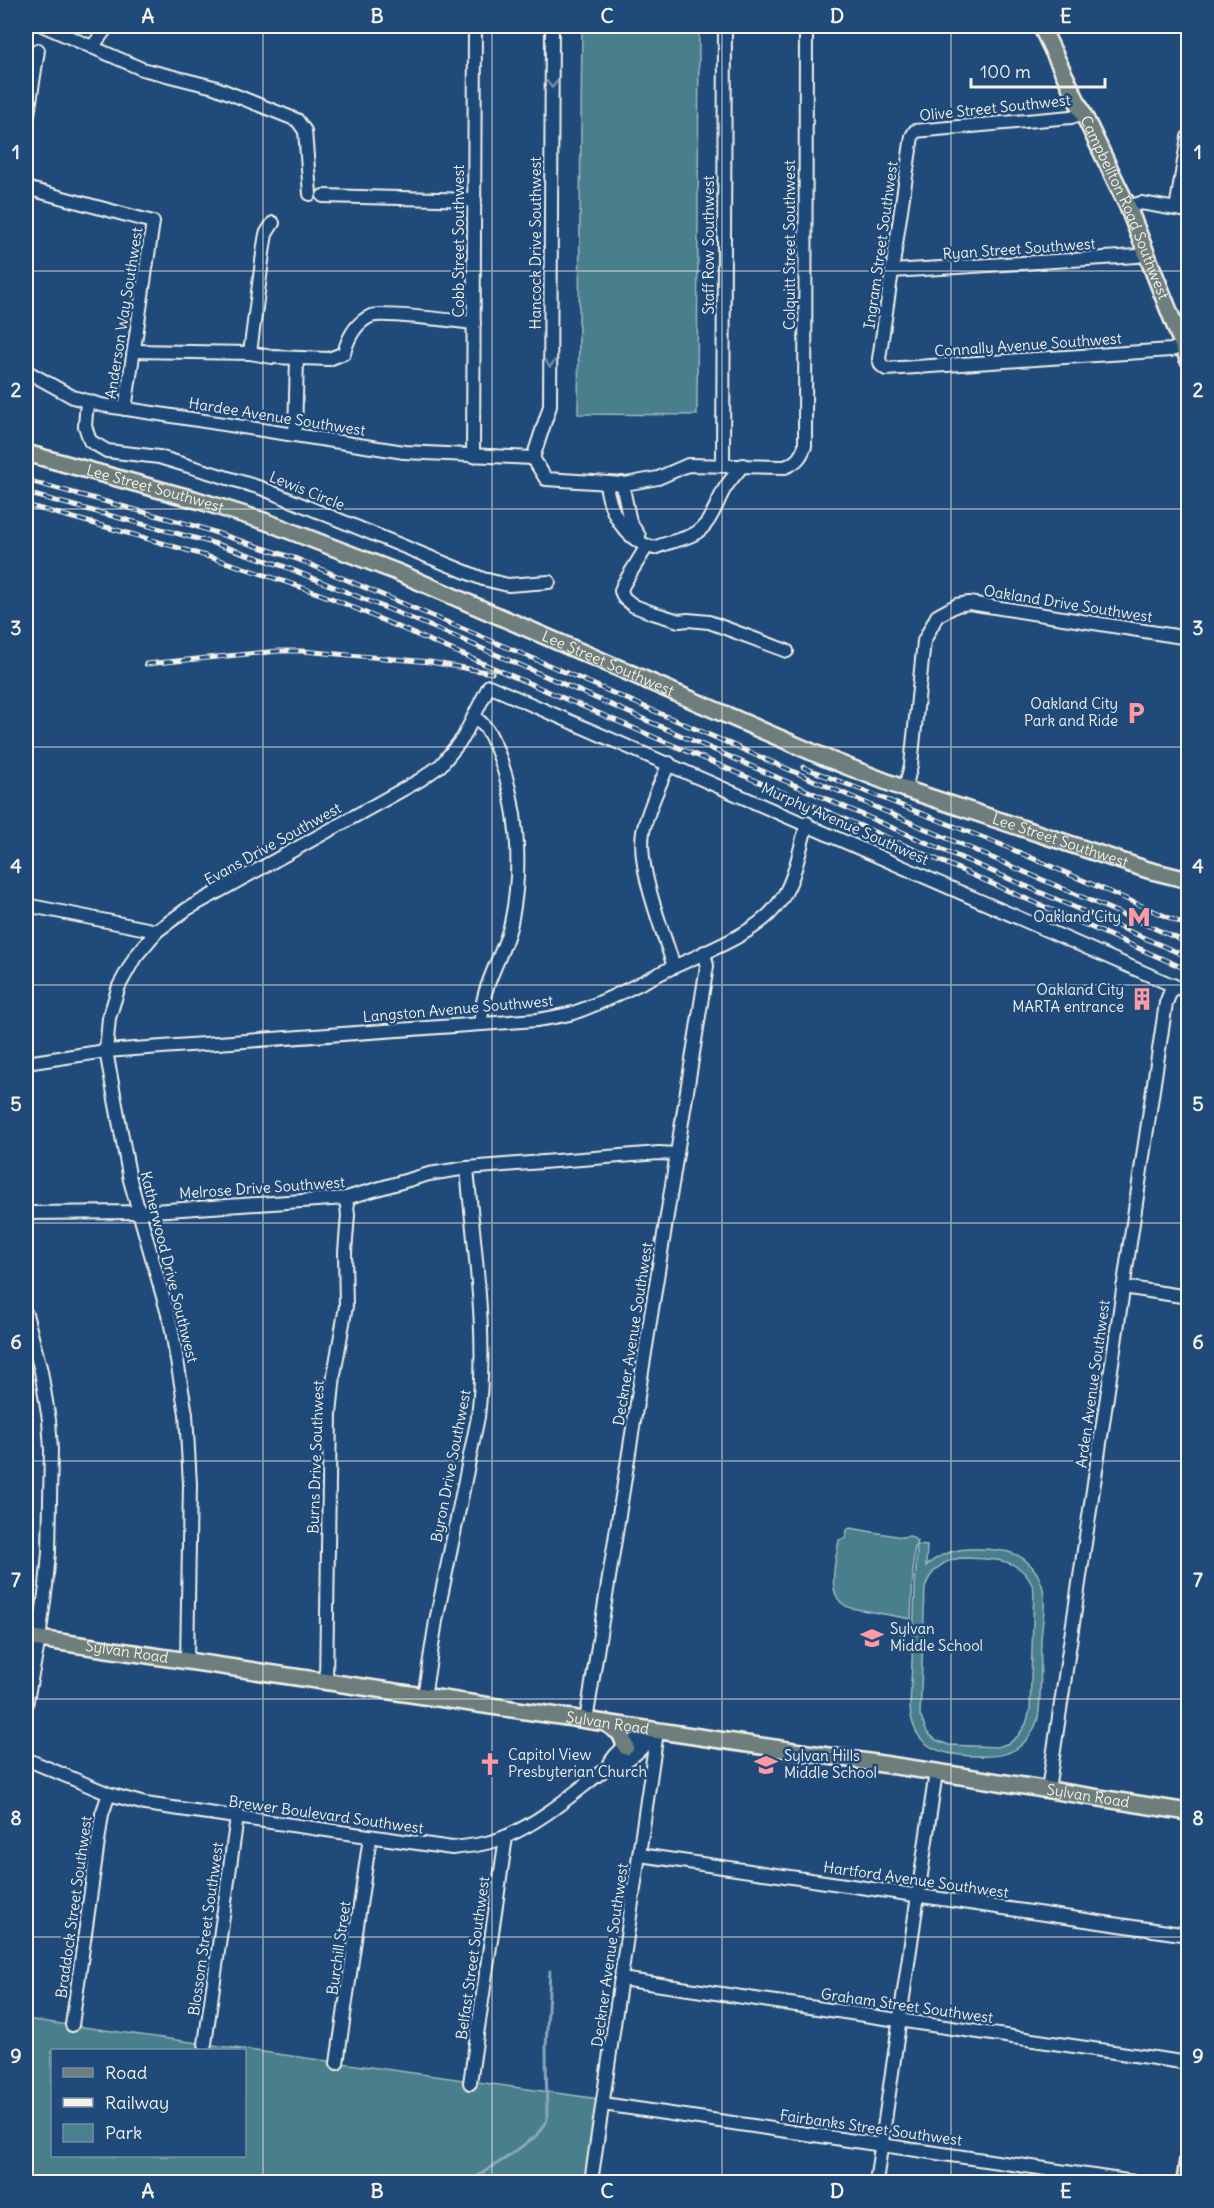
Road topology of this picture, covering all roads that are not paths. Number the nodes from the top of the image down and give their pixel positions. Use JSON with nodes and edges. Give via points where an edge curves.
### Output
{"nodes":[{"id":1,"x":44,"y":26,"type":"edge"},
{"id":2,"x":108,"y":26,"type":"edge"},
{"id":3,"x":475,"y":26,"type":"edge"},
{"id":4,"x":552,"y":26,"type":"edge"},
{"id":5,"x":725,"y":26,"type":"edge"},
{"id":6,"x":806,"y":26,"type":"edge"},
{"id":7,"x":1041,"y":26,"type":"edge"},
{"id":8,"x":92,"y":46,"type":"junction"},
{"id":9,"x":38,"y":50,"type":"dead end"},
{"id":10,"x":1084,"y":113,"type":"junction"},
{"id":11,"x":26,"y":127,"type":"edge"},
{"id":12,"x":912,"y":136,"type":"joint"},
{"id":13,"x":1188,"y":137,"type":"edge"},
{"id":14,"x":26,"y":188,"type":"edge"},
{"id":15,"x":310,"y":194,"type":"dead end"},
{"id":16,"x":323,"y":196,"type":"dead end"},
{"id":17,"x":475,"y":200,"type":"junction"},
{"id":18,"x":1128,"y":207,"type":"junction"},
{"id":19,"x":1182,"y":210,"type":"edge"},
{"id":20,"x":273,"y":224,"type":"dead end"},
{"id":21,"x":1147,"y":253,"type":"junction"},
{"id":22,"x":892,"y":271,"type":"junction"},
{"id":23,"x":474,"y":323,"type":"junction"},
{"id":24,"x":134,"y":351,"type":"junction"},
{"id":25,"x":1186,"y":352,"type":"edge"},
{"id":26,"x":249,"y":353,"type":"junction"},
{"id":27,"x":297,"y":358,"type":"junction"},
{"id":28,"x":879,"y":359,"type":"joint"},
{"id":29,"x":26,"y":371,"type":"edge"},
{"id":30,"x":87,"y":401,"type":"junction"},
{"id":31,"x":125,"y":409,"type":"junction"},
{"id":32,"x":295,"y":435,"type":"junction"},
{"id":33,"x":26,"y":453,"type":"edge"},
{"id":34,"x":473,"y":456,"type":"junction"},
{"id":35,"x":533,"y":458,"type":"junction"},
{"id":36,"x":723,"y":465,"type":"junction"},
{"id":37,"x":743,"y":465,"type":"junction"},
{"id":38,"x":606,"y":483,"type":"junction"},
{"id":39,"x":622,"y":483,"type":"junction"},
{"id":40,"x":647,"y":546,"type":"junction"},
{"id":41,"x":549,"y":582,"type":"dead end"},
{"id":42,"x":1188,"y":638,"type":"edge"},
{"id":43,"x":787,"y":651,"type":"dead end"},
{"id":44,"x":489,"y":686,"type":"joint"},
{"id":45,"x":474,"y":717,"type":"junction"},
{"id":46,"x":669,"y":763,"type":"junction"},
{"id":47,"x":905,"y":789,"type":"junction"},
{"id":48,"x":807,"y":823,"type":"junction"},
{"id":49,"x":1188,"y":880,"type":"edge"},
{"id":50,"x":26,"y":904,"type":"edge"},
{"id":51,"x":157,"y":931,"type":"junction"},
{"id":52,"x":704,"y":952,"type":"junction"},
{"id":53,"x":674,"y":966,"type":"junction"},
{"id":54,"x":1173,"y":985,"type":"junction"},
{"id":55,"x":1188,"y":992,"type":"edge"},
{"id":56,"x":482,"y":1024,"type":"junction"},
{"id":57,"x":105,"y":1051,"type":"junction"},
{"id":58,"x":26,"y":1063,"type":"edge"},
{"id":59,"x":677,"y":1154,"type":"junction"},
{"id":60,"x":467,"y":1168,"type":"junction"},
{"id":61,"x":346,"y":1198,"type":"junction"},
{"id":62,"x":138,"y":1212,"type":"junction"},
{"id":63,"x":26,"y":1213,"type":"edge"},
{"id":64,"x":1123,"y":1287,"type":"junction"},
{"id":65,"x":1188,"y":1297,"type":"edge"},
{"id":66,"x":26,"y":1314,"type":"edge"},
{"id":67,"x":32,"y":1638,"type":"edge"},
{"id":68,"x":187,"y":1662,"type":"junction"},
{"id":69,"x":326,"y":1682,"type":"junction"},
{"id":70,"x":424,"y":1697,"type":"junction"},
{"id":71,"x":26,"y":1705,"type":"edge"},
{"id":72,"x":586,"y":1721,"type":"junction"},
{"id":73,"x":608,"y":1724,"type":"junction"},
{"id":74,"x":657,"y":1731,"type":"junction"},
{"id":75,"x":626,"y":1754,"type":"junction"},
{"id":76,"x":26,"y":1759,"type":"edge"},
{"id":77,"x":936,"y":1772,"type":"junction"},
{"id":78,"x":651,"y":1773,"type":"junction"},
{"id":79,"x":1048,"y":1790,"type":"junction"},
{"id":80,"x":109,"y":1794,"type":"junction"},
{"id":81,"x":1188,"y":1812,"type":"edge"},
{"id":82,"x":237,"y":1817,"type":"junction"},
{"id":83,"x":370,"y":1837,"type":"junction"},
{"id":84,"x":506,"y":1837,"type":"junction"},
{"id":85,"x":640,"y":1855,"type":"junction"},
{"id":86,"x":918,"y":1895,"type":"junction"},
{"id":87,"x":1188,"y":1935,"type":"edge"},
{"id":88,"x":621,"y":1979,"type":"junction"},
{"id":89,"x":899,"y":2020,"type":"junction"},
{"id":90,"x":72,"y":2025,"type":"dead end"},
{"id":91,"x":205,"y":2044,"type":"dead end"},
{"id":92,"x":337,"y":2063,"type":"dead end"},
{"id":93,"x":1188,"y":2063,"type":"edge"},
{"id":94,"x":470,"y":2082,"type":"dead end"},
{"id":95,"x":603,"y":2104,"type":"junction"},
{"id":96,"x":881,"y":2145,"type":"junction"},
{"id":97,"x":1188,"y":2161,"type":"edge"},
{"id":98,"x":591,"y":2182,"type":"edge"},
{"id":99,"x":876,"y":2182,"type":"edge"},
{"id":100,"x":1134,"y":2182,"type":"edge"},
{"id":101,"x":1185,"y":2182,"type":"edge"}],
"edges":[{"from":1,"to":8,"type":"street"},
{"from":2,"to":8,"type":"street"},
{"from":3,"to":17,"type":"street","name":"Cobb Street Southwest"},
{"from":4,"to":35,"type":"street","name":"Hancock Drive Southwest","one_way":true,"via":[[550,406]]},
{"from":5,"to":36,"type":"street","name":"Staff Row Southwest"},
{"from":6,"to":37,"type":"street","name":"Colquitt Street Southwest","via":[[805,446],[796,461],[785,467]]},
{"from":7,"to":10,"type":"main road","name":"Campbellton Road Southwest"},
{"from":8,"to":15,"type":"street","via":[[142,69],[214,87],[297,120],[305,131]]},
{"from":9,"to":11,"type":"street"},
{"from":10,"to":12,"type":"street","name":"Olive Street Southwest","via":[[920,129]]},
{"from":10,"to":18,"type":"main road","name":"Campbellton Road Southwest"},
{"from":12,"to":22,"type":"street","name":"Ingram Street Southwest"},
{"from":13,"to":19,"type":"street"},
{"from":14,"to":24,"type":"street","name":"Anderson Way Southwest","via":[[153,222]]},
{"from":16,"to":17,"type":"street"},
{"from":17,"to":23,"type":"street","name":"Cobb Street Southwest"},
{"from":18,"to":19,"type":"street","via":[[1141,203]]},
{"from":18,"to":21,"type":"main road","name":"Campbellton Road Southwest"},
{"from":20,"to":26,"type":"street","via":[[265,240]]},
{"from":21,"to":22,"type":"street","name":"Ryan Street Southwest"},
{"from":21,"to":25,"type":"main road","name":"Campbellton Road Southwest"},
{"from":22,"to":28,"type":"street","name":"Ingram Street Southwest"},
{"from":23,"to":27,"type":"street","via":[[374,315],[357,326],[344,353],[337,357]]},
{"from":23,"to":34,"type":"street","name":"Cobb Street Southwest"},
{"from":24,"to":26,"type":"street"},
{"from":24,"to":31,"type":"street","name":"Anderson Way Southwest"},
{"from":25,"to":28,"type":"street","name":"Connally Avenue Southwest","via":[[886,369]]},
{"from":26,"to":27,"type":"street"},
{"from":27,"to":32,"type":"street"},
{"from":29,"to":30,"type":"street","name":"Hardee Avenue Southwest"},
{"from":30,"to":31,"type":"street","name":"Hardee Avenue Southwest"},
{"from":30,"to":41,"type":"street","name":"Lewis Circle","via":[[85,426],[90,441],[106,451],[159,458],[261,488],[483,579],[508,585]]},
{"from":31,"to":32,"type":"street","name":"Hardee Avenue Southwest"},
{"from":32,"to":34,"type":"street","name":"Hardee Avenue Southwest","via":[[404,452]]},
{"from":33,"to":47,"type":"main road","name":"Lee Street Southwest","via":[[197,500],[331,545]]},
{"from":34,"to":35,"type":"street","name":"Hardee Avenue Southwest"},
{"from":35,"to":38,"type":"street","via":[[546,479]]},
{"from":36,"to":37,"type":"street"},
{"from":36,"to":39,"type":"street","via":[[688,465],[651,480]]},
{"from":37,"to":40,"type":"street","via":[[703,527],[654,548]]},
{"from":38,"to":39,"type":"street"},
{"from":38,"to":40,"type":"street","via":[[615,517]]},
{"from":39,"to":40,"type":"street","via":[[630,522]]},
{"from":40,"to":43,"type":"street","via":[[621,591],[634,606],[678,621],[709,622]]},
{"from":42,"to":47,"type":"street","name":"Oakland Drive Southwest","via":[[969,603],[944,610],[924,641]]},
{"from":44,"to":45,"type":"street","name":"Evans Drive Southwest"},
{"from":44,"to":46,"type":"street","name":"Murphy Avenue Southwest"},
{"from":45,"to":51,"type":"street","name":"Evans Drive Southwest","via":[[453,753],[420,780],[187,909]]},
{"from":45,"to":56,"type":"street","via":[[488,729],[504,769],[517,849],[511,924],[482,1007]]},
{"from":46,"to":48,"type":"street","name":"Murphy Avenue Southwest"},
{"from":46,"to":53,"type":"street","via":[[647,818],[642,849],[645,872]]},
{"from":47,"to":49,"type":"main road","name":"Lee Street Southwest"},
{"from":48,"to":52,"type":"street","name":"Langston Avenue Southwest","via":[[791,882],[777,907],[754,927]]},
{"from":48,"to":54,"type":"street","name":"Murphy Avenue Southwest"},
{"from":50,"to":51,"type":"street"},
{"from":51,"to":57,"type":"street","name":"Katherwood Drive Southwest","via":[[118,986]]},
{"from":52,"to":53,"type":"street","name":"Langston Avenue Southwest"},
{"from":52,"to":59,"type":"street","name":"Deckner Avenue Southwest","via":[[707,966]]},
{"from":53,"to":56,"type":"street","name":"Langston Avenue Southwest","via":[[572,1013]]},
{"from":54,"to":55,"type":"street","name":"Murphy Avenue Southwest"},
{"from":54,"to":64,"type":"street","name":"Arden Avenue Southwest","via":[[1166,1003]]},
{"from":56,"to":57,"type":"street","name":"Langston Avenue Southwest"},
{"from":57,"to":58,"type":"street","name":"Langston Avenue Southwest"},
{"from":57,"to":62,"type":"street","name":"Katherwood Drive Southwest"},
{"from":59,"to":60,"type":"street","name":"Melrose Drive Southwest"},
{"from":59,"to":72,"type":"street","name":"Deckner Avenue Southwest"},
{"from":60,"to":61,"type":"street","name":"Melrose Drive Southwest","via":[[429,1174]]},
{"from":60,"to":70,"type":"street","name":"Byron Drive Southwest","via":[[482,1383]]},
{"from":61,"to":62,"type":"street","name":"Melrose Drive Southwest"},
{"from":61,"to":69,"type":"street","name":"Burns Drive Southwest","via":[[346,1306],[330,1414]]},
{"from":62,"to":63,"type":"street","name":"Melrose Drive Southwest"},
{"from":62,"to":68,"type":"street","name":"Katherwood Drive Southwest","via":[[171,1325],[186,1414],[190,1484]]},
{"from":64,"to":65,"type":"street"},
{"from":64,"to":79,"type":"street","name":"Arden Avenue Southwest"},
{"from":66,"to":67,"type":"street","via":[[41,1371],[51,1450],[49,1552]]},
{"from":67,"to":68,"type":"main road","name":"Sylvan Road"},
{"from":67,"to":71,"type":"street"},
{"from":68,"to":69,"type":"main road","name":"Sylvan Road"},
{"from":69,"to":70,"type":"main road","name":"Sylvan Road"},
{"from":70,"to":72,"type":"main road","name":"Sylvan Road"},
{"from":72,"to":73,"type":"main road","name":"Sylvan Road"},
{"from":73,"to":74,"type":"main road","name":"Sylvan Road"},
{"from":73,"to":75,"type":"main road","via":[[620,1733]]},
{"from":74,"to":75,"type":"street","name":"Brewer Boulevard Southwest","via":[[639,1737]]},
{"from":74,"to":77,"type":"main road","name":"Sylvan Road"},
{"from":74,"to":78,"type":"street","name":"Deckner Avenue Southwest"},
{"from":75,"to":78,"type":"street","via":[[642,1762]]},
{"from":75,"to":84,"type":"street","name":"Brewer Boulevard Southwest","via":[[611,1759],[608,1767],[536,1821]]},
{"from":76,"to":80,"type":"street","name":"Brewer Boulevard Southwest"},
{"from":77,"to":79,"type":"main road","name":"Sylvan Road"},
{"from":77,"to":86,"type":"street"},
{"from":78,"to":85,"type":"street","name":"Deckner Avenue Southwest"},
{"from":79,"to":81,"type":"main road","name":"Sylvan Road"},
{"from":80,"to":82,"type":"street","name":"Brewer Boulevard Southwest"},
{"from":80,"to":90,"type":"street","name":"Braddock Street Southwest","via":[[102,1814]]},
{"from":82,"to":83,"type":"street","name":"Brewer Boulevard Southwest"},
{"from":82,"to":91,"type":"street","name":"Blossom Street Southwest"},
{"from":83,"to":84,"type":"street","name":"Brewer Boulevard Southwest","via":[[452,1848],[477,1846]]},
{"from":83,"to":92,"type":"street","name":"Burchill Street"},
{"from":84,"to":94,"type":"street","name":"Belfast Street Southwest"},
{"from":85,"to":86,"type":"street","name":"Hartford Avenue Southwest"},
{"from":85,"to":88,"type":"street","name":"Deckner Avenue Southwest"},
{"from":86,"to":87,"type":"street","name":"Hartford Avenue Southwest"},
{"from":86,"to":89,"type":"street"},
{"from":88,"to":89,"type":"street","name":"Graham Street Southwest"},
{"from":88,"to":95,"type":"street","name":"Deckner Avenue Southwest"},
{"from":89,"to":93,"type":"street","name":"Graham Street Southwest"},
{"from":89,"to":96,"type":"street"},
{"from":95,"to":96,"type":"street","name":"Fairbanks Street Southwest"},
{"from":95,"to":98,"type":"street","name":"Deckner Avenue Southwest"},
{"from":96,"to":99,"type":"street"},
{"from":96,"to":100,"type":"street","name":"Fairbanks Street Southwest"},
{"from":97,"to":101,"type":"main road"}]}
